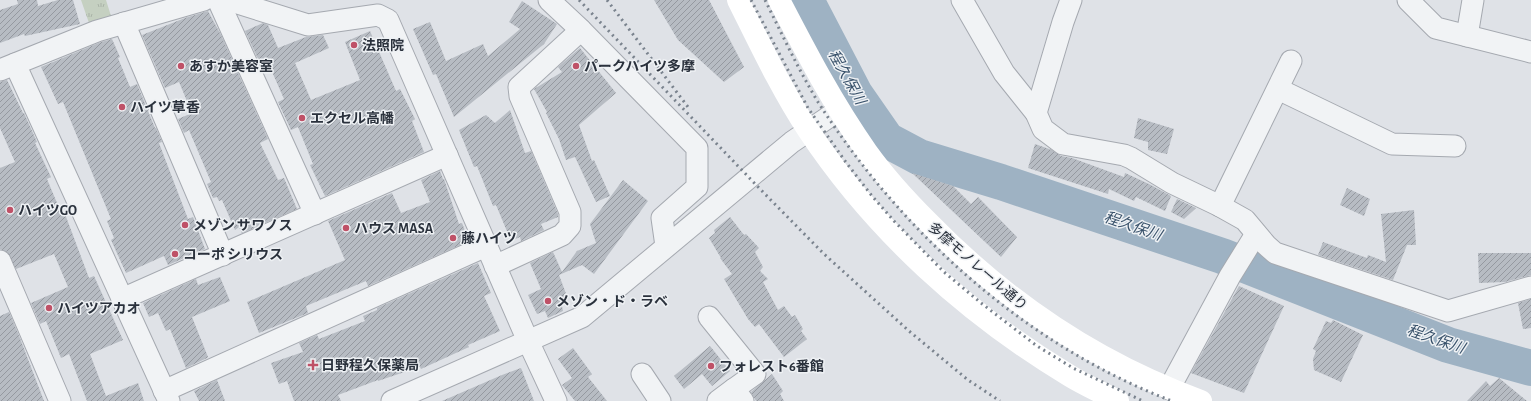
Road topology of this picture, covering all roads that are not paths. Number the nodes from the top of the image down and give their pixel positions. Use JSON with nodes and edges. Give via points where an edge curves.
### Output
{"nodes":[{"id":1,"x":204,"y":0,"type":"edge"},
{"id":2,"x":218,"y":0,"type":"edge"},
{"id":3,"x":228,"y":0,"type":"edge"},
{"id":4,"x":549,"y":0,"type":"edge"},
{"id":5,"x":738,"y":0,"type":"edge"},
{"id":6,"x":779,"y":0,"type":"edge"},
{"id":7,"x":962,"y":0,"type":"edge"},
{"id":8,"x":1071,"y":0,"type":"edge"},
{"id":9,"x":1408,"y":0,"type":"edge"},
{"id":10,"x":1474,"y":0,"type":"edge"},
{"id":11,"x":124,"y":23,"type":"junction"},
{"id":12,"x":581,"y":30,"type":"junction"},
{"id":13,"x":1467,"y":36,"type":"junction"},
{"id":14,"x":1531,"y":52,"type":"edge"},
{"id":15,"x":1291,"y":61,"type":"dead end"},
{"id":16,"x":8,"y":67,"type":"edge"},
{"id":17,"x":1278,"y":89,"type":"junction"},
{"id":18,"x":839,"y":110,"type":"junction"},
{"id":19,"x":1036,"y":113,"type":"junction"},
{"id":20,"x":808,"y":131,"type":"junction"},
{"id":21,"x":1455,"y":146,"type":"dead end"},
{"id":22,"x":447,"y":155,"type":"junction"},
{"id":23,"x":1220,"y":206,"type":"junction"},
{"id":24,"x":315,"y":214,"type":"junction"},
{"id":25,"x":1256,"y":234,"type":"junction"},
{"id":26,"x":486,"y":246,"type":"junction"},
{"id":27,"x":666,"y":246,"type":"junction"},
{"id":28,"x":222,"y":255,"type":"junction"},
{"id":29,"x":0,"y":261,"type":"edge"},
{"id":30,"x":495,"y":266,"type":"junction"},
{"id":31,"x":1531,"y":287,"type":"edge"},
{"id":32,"x":122,"y":299,"type":"junction"},
{"id":33,"x":709,"y":317,"type":"dead end"},
{"id":34,"x":528,"y":342,"type":"junction"},
{"id":35,"x":642,"y":374,"type":"dead end"},
{"id":36,"x":1168,"y":389,"type":"junction"},
{"id":37,"x":166,"y":396,"type":"edge"},
{"id":38,"x":732,"y":397,"type":"edge"},
{"id":39,"x":60,"y":401,"type":"edge"},
{"id":40,"x":392,"y":401,"type":"edge"},
{"id":41,"x":556,"y":401,"type":"edge"},
{"id":42,"x":660,"y":401,"type":"edge"},
{"id":43,"x":1118,"y":401,"type":"edge"},
{"id":44,"x":1201,"y":401,"type":"edge"}],
"edges":[{"from":1,"to":11,"type":"street"},
{"from":2,"to":24,"type":"street"},
{"from":3,"to":22,"type":"street","via":[[308,25],[378,15],[388,20]]},
{"from":4,"to":12,"type":"street"},
{"from":5,"to":20,"type":"main road"},
{"from":6,"to":18,"type":"main road","name":"多摩モノレール通り","via":[[807,56]]},
{"from":7,"to":19,"type":"street","via":[[1004,73]]},
{"from":8,"to":19,"type":"street"},
{"from":9,"to":13,"type":"street","via":[[1436,28]]},
{"from":10,"to":13,"type":"street"},
{"from":11,"to":16,"type":"street","via":[[97,31]]},
{"from":11,"to":28,"type":"street"},
{"from":12,"to":27,"type":"street","via":[[697,148],[697,187],[662,218]]},
{"from":12,"to":30,"type":"street","via":[[519,87],[520,96],[570,212],[570,226],[562,235]]},
{"from":13,"to":14,"type":"street"},
{"from":15,"to":17,"type":"street"},
{"from":16,"to":32,"type":"street"},
{"from":17,"to":21,"type":"street","via":[[1392,144]]},
{"from":17,"to":23,"type":"street"},
{"from":18,"to":20,"type":"street"},
{"from":18,"to":36,"type":"main road","name":"多摩モノレール通り","via":[[867,152],[895,187],[942,237],[993,282],[1049,325],[1082,346]]},
{"from":19,"to":23,"type":"street","via":[[1043,129],[1063,144],[1124,155],[1172,183]]},
{"from":20,"to":27,"type":"street"},
{"from":20,"to":43,"type":"main road","via":[[867,208],[911,254],[945,284],[1034,354],[1071,377]]},
{"from":22,"to":24,"type":"street"},
{"from":22,"to":26,"type":"street"},
{"from":23,"to":25,"type":"street","via":[[1245,220]]},
{"from":24,"to":28,"type":"street"},
{"from":25,"to":31,"type":"street","via":[[1275,253],[1448,311]]},
{"from":25,"to":36,"type":"street"},
{"from":26,"to":30,"type":"street"},
{"from":26,"to":37,"type":"street"},
{"from":27,"to":34,"type":"street","via":[[582,317]]},
{"from":28,"to":32,"type":"street"},
{"from":29,"to":39,"type":"street"},
{"from":30,"to":34,"type":"street"},
{"from":32,"to":37,"type":"street"},
{"from":33,"to":38,"type":"street","via":[[755,374]]},
{"from":34,"to":40,"type":"street"},
{"from":34,"to":41,"type":"street"},
{"from":35,"to":42,"type":"street"},
{"from":36,"to":44,"type":"main road","name":"多摩モノレール通り"}]}
